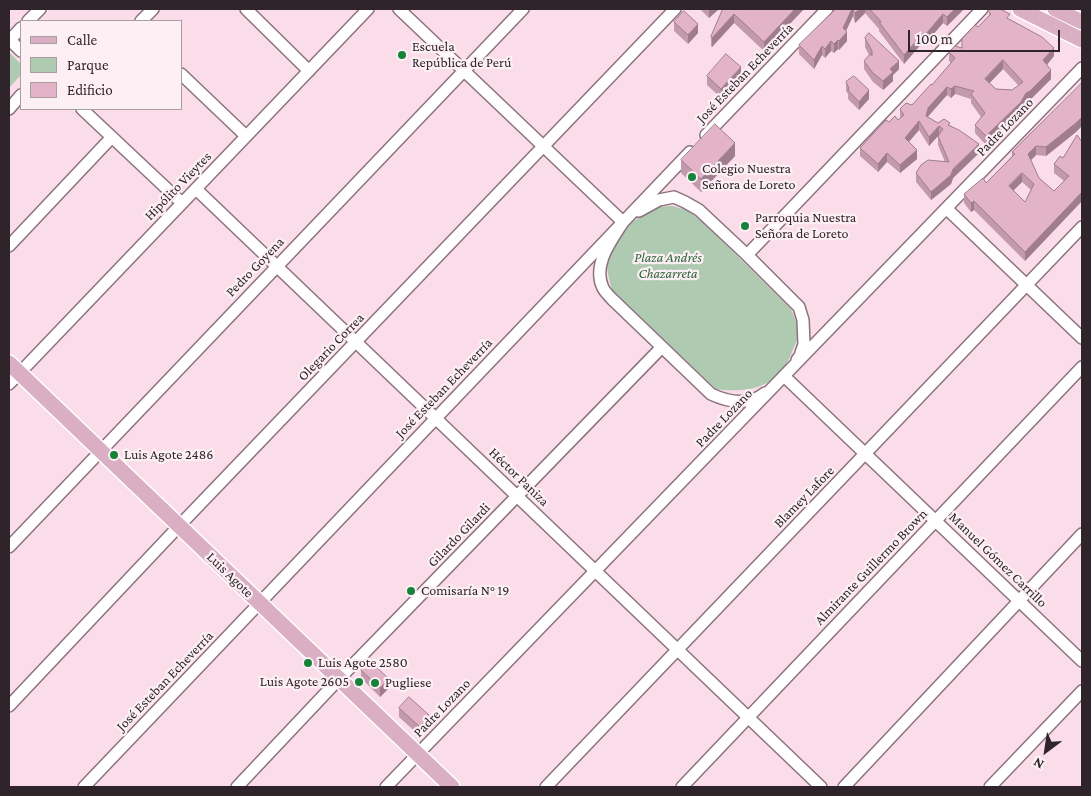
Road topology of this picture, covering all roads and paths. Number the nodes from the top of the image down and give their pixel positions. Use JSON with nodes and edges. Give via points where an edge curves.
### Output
{"nodes":[{"id":1,"x":40,"y":9,"type":"edge"},
{"id":2,"x":153,"y":9,"type":"edge"},
{"id":3,"x":246,"y":9,"type":"edge"},
{"id":4,"x":368,"y":9,"type":"edge"},
{"id":5,"x":399,"y":9,"type":"edge"},
{"id":6,"x":523,"y":9,"type":"edge"},
{"id":7,"x":675,"y":9,"type":"edge"},
{"id":8,"x":827,"y":9,"type":"edge"},
{"id":9,"x":982,"y":9,"type":"edge"},
{"id":10,"x":1020,"y":9,"type":"edge"},
{"id":11,"x":1055,"y":9,"type":"edge"},
{"id":12,"x":29,"y":20,"type":"edge"},
{"id":13,"x":142,"y":20,"type":"edge"},
{"id":14,"x":1082,"y":22,"type":"edge"},
{"id":15,"x":20,"y":29,"type":"edge"},
{"id":16,"x":9,"y":40,"type":"edge"},
{"id":17,"x":1082,"y":40,"type":"edge"},
{"id":18,"x":20,"y":50,"type":"edge"},
{"id":19,"x":1082,"y":68,"type":"edge"},
{"id":20,"x":309,"y":71,"type":"junction"},
{"id":21,"x":464,"y":71,"type":"junction"},
{"id":22,"x":182,"y":75,"type":"edge"},
{"id":23,"x":20,"y":97,"type":"edge"},
{"id":24,"x":9,"y":109,"type":"edge"},
{"id":25,"x":83,"y":110,"type":"edge"},
{"id":26,"x":246,"y":136,"type":"junction"},
{"id":27,"x":112,"y":137,"type":"junction"},
{"id":28,"x":544,"y":147,"type":"junction"},
{"id":29,"x":196,"y":189,"type":"junction"},
{"id":30,"x":182,"y":204,"type":"junction"},
{"id":31,"x":947,"y":209,"type":"junction"},
{"id":32,"x":623,"y":222,"type":"junction"},
{"id":33,"x":1082,"y":227,"type":"edge"},
{"id":34,"x":9,"y":246,"type":"edge"},
{"id":35,"x":747,"y":255,"type":"junction"},
{"id":36,"x":277,"y":266,"type":"junction"},
{"id":37,"x":1026,"y":285,"type":"junction"},
{"id":38,"x":1082,"y":338,"type":"edge"},
{"id":39,"x":356,"y":342,"type":"junction"},
{"id":40,"x":662,"y":347,"type":"junction"},
{"id":41,"x":1082,"y":367,"type":"edge"},
{"id":42,"x":14,"y":368,"type":"edge"},
{"id":43,"x":784,"y":377,"type":"junction"},
{"id":44,"x":9,"y":384,"type":"edge"},
{"id":45,"x":436,"y":419,"type":"junction"},
{"id":46,"x":100,"y":451,"type":"junction"},
{"id":47,"x":866,"y":454,"type":"junction"},
{"id":48,"x":517,"y":497,"type":"junction"},
{"id":49,"x":935,"y":520,"type":"junction"},
{"id":50,"x":179,"y":526,"type":"junction"},
{"id":51,"x":1082,"y":534,"type":"edge"},
{"id":52,"x":9,"y":547,"type":"edge"},
{"id":53,"x":596,"y":572,"type":"junction"},
{"id":54,"x":1019,"y":600,"type":"junction"},
{"id":55,"x":260,"y":603,"type":"junction"},
{"id":56,"x":678,"y":651,"type":"junction"},
{"id":57,"x":1082,"y":661,"type":"edge"},
{"id":58,"x":339,"y":679,"type":"junction"},
{"id":59,"x":1082,"y":690,"type":"edge"},
{"id":60,"x":9,"y":706,"type":"edge"},
{"id":61,"x":748,"y":718,"type":"junction"},
{"id":62,"x":418,"y":754,"type":"junction"},
{"id":63,"x":84,"y":787,"type":"edge"},
{"id":64,"x":237,"y":787,"type":"edge"},
{"id":65,"x":386,"y":787,"type":"edge"},
{"id":66,"x":452,"y":787,"type":"edge"},
{"id":67,"x":546,"y":787,"type":"edge"},
{"id":68,"x":682,"y":787,"type":"edge"},
{"id":69,"x":821,"y":787,"type":"edge"},
{"id":70,"x":844,"y":787,"type":"edge"},
{"id":71,"x":990,"y":787,"type":"edge"}],
"edges":[{"from":1,"to":12,"type":"street"},
{"from":2,"to":13,"type":"street"},
{"from":3,"to":20,"type":"street"},
{"from":4,"to":20,"type":"street","name":"Hipólito Vieytes"},
{"from":5,"to":21,"type":"street"},
{"from":6,"to":21,"type":"street","name":"Pedro Goyena"},
{"from":7,"to":28,"type":"street","name":"Olegario Correa"},
{"from":8,"to":32,"type":"street","name":"José Esteban Echeverría"},
{"from":9,"to":35,"type":"street"},
{"from":10,"to":17,"type":"main road"},
{"from":11,"to":14,"type":"main road"},
{"from":15,"to":16,"type":"street"},
{"from":16,"to":18,"type":"street"},
{"from":19,"to":31,"type":"street","name":"Padre Lozano"},
{"from":20,"to":26,"type":"street","name":"Hipólito Vieytes"},
{"from":21,"to":28,"type":"street"},
{"from":21,"to":36,"type":"street","name":"Pedro Goyena"},
{"from":22,"to":26,"type":"street"},
{"from":23,"to":24,"type":"street"},
{"from":25,"to":27,"type":"street"},
{"from":26,"to":29,"type":"street","name":"Hipólito Vieytes"},
{"from":27,"to":30,"type":"street"},
{"from":27,"to":34,"type":"street"},
{"from":28,"to":32,"type":"street"},
{"from":28,"to":39,"type":"street","name":"Olegario Correa"},
{"from":29,"to":30,"type":"street","name":"Hipólito Vieytes"},
{"from":29,"to":36,"type":"street","name":"Héctor Paniza"},
{"from":30,"to":42,"type":"street","name":"Hipólito Vieytes"},
{"from":31,"to":37,"type":"street"},
{"from":31,"to":43,"type":"street","name":"Padre Lozano"},
{"from":32,"to":35,"type":"street","via":[[659,200],[674,197],[699,210]]},
{"from":32,"to":40,"type":"street","via":[[601,262],[603,288]]},
{"from":32,"to":45,"type":"street","name":"José Esteban Echeverría"},
{"from":33,"to":37,"type":"street","name":"Blamey Lafore"},
{"from":35,"to":43,"type":"street","via":[[799,307],[803,320],[804,344],[800,356]]},
{"from":36,"to":39,"type":"street","name":"Héctor Paniza"},
{"from":36,"to":46,"type":"street","name":"Pedro Goyena"},
{"from":37,"to":38,"type":"street"},
{"from":37,"to":47,"type":"street","name":"Blamey Lafore"},
{"from":39,"to":45,"type":"street","name":"Héctor Paniza"},
{"from":39,"to":50,"type":"street","name":"Olegario Correa"},
{"from":40,"to":43,"type":"street","via":[[711,394],[723,400],[748,401],[762,396]]},
{"from":40,"to":48,"type":"street","name":"Gilardo Gilardi"},
{"from":41,"to":49,"type":"street","name":"Almirante Guillermo Brown"},
{"from":42,"to":44,"type":"street","name":"Hipólito Vieytes"},
{"from":42,"to":46,"type":"main road","name":"Luis Agote"},
{"from":43,"to":47,"type":"street","name":"Manuel Gómez Carrillo"},
{"from":43,"to":53,"type":"street","name":"Padre Lozano"},
{"from":45,"to":48,"type":"street","name":"Héctor Paniza"},
{"from":45,"to":55,"type":"street","name":"José Esteban Echeverría"},
{"from":46,"to":50,"type":"main road","name":"Luis Agote"},
{"from":46,"to":52,"type":"street","name":"Pedro Goyena"},
{"from":47,"to":49,"type":"street","name":"Manuel Gómez Carrillo"},
{"from":47,"to":56,"type":"street","name":"Blamey Lafore"},
{"from":48,"to":53,"type":"street","name":"Héctor Paniza"},
{"from":48,"to":58,"type":"street","name":"Gilardo Gilardi"},
{"from":49,"to":54,"type":"street","name":"Manuel Gómez Carrillo"},
{"from":49,"to":61,"type":"street","name":"Almirante Guillermo Brown"},
{"from":50,"to":55,"type":"main road","name":"Luis Agote"},
{"from":50,"to":60,"type":"street","name":"Olegario Correa"},
{"from":51,"to":54,"type":"street"},
{"from":53,"to":56,"type":"street","name":"Héctor Paniza"},
{"from":53,"to":62,"type":"street","name":"Padre Lozano"},
{"from":54,"to":57,"type":"street","name":"Manuel Gómez Carrillo"},
{"from":54,"to":70,"type":"street"},
{"from":55,"to":58,"type":"main road","name":"Luis Agote"},
{"from":55,"to":63,"type":"street","name":"José Esteban Echeverría"},
{"from":56,"to":61,"type":"street","name":"Héctor Paniza"},
{"from":56,"to":67,"type":"street","name":"Blamey Lafore"},
{"from":58,"to":62,"type":"main road","name":"Luis Agote"},
{"from":58,"to":64,"type":"street","name":"Gilardo Gilardi"},
{"from":59,"to":71,"type":"street"},
{"from":61,"to":68,"type":"street","name":"Almirante Guillermo Brown"},
{"from":61,"to":69,"type":"street","name":"Héctor Paniza"},
{"from":62,"to":65,"type":"street","name":"Padre Lozano"},
{"from":62,"to":66,"type":"main road","name":"Luis Agote"}]}
